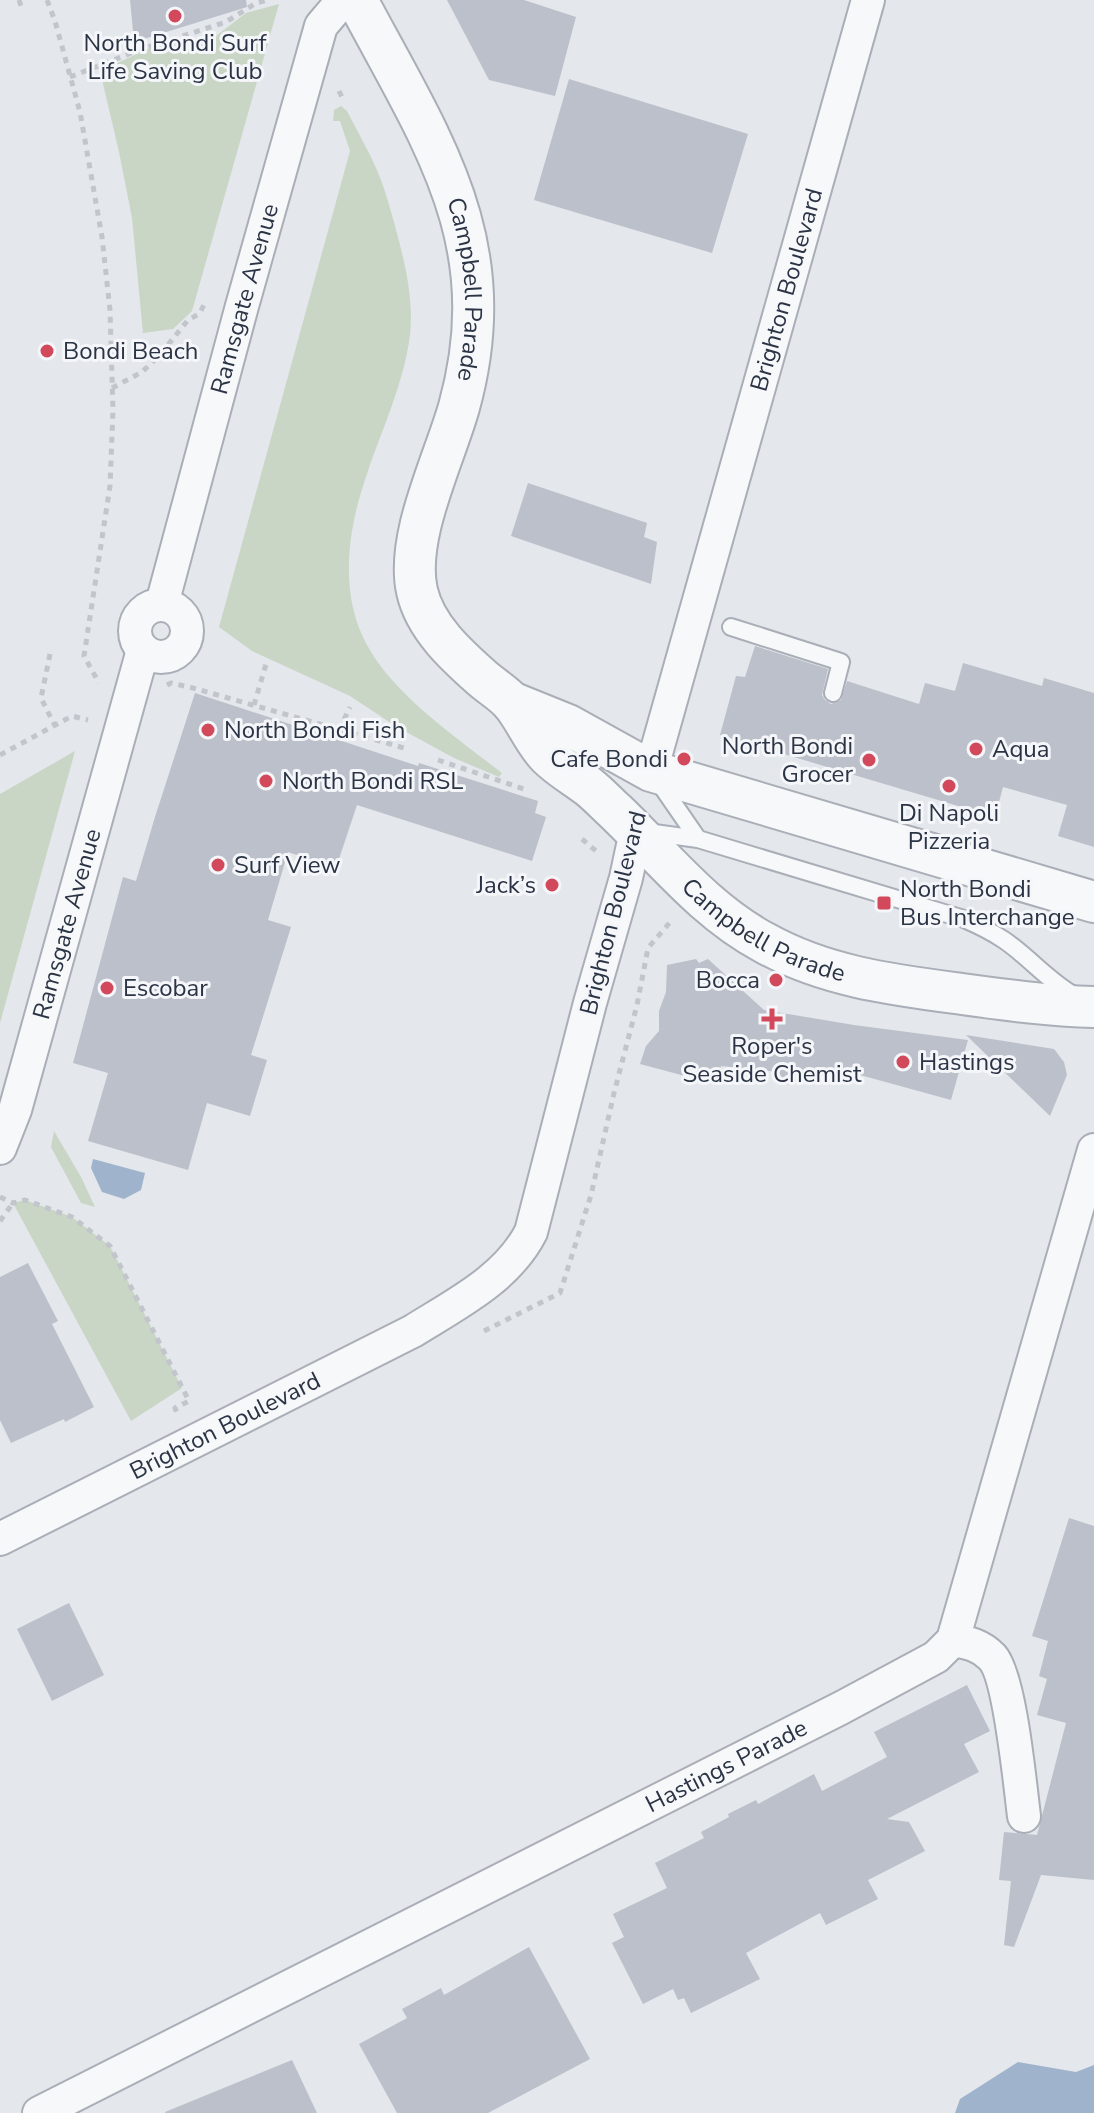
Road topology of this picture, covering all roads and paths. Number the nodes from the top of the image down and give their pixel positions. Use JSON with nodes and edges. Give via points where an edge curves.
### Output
{"nodes":[{"id":1,"x":19,"y":0,"type":"edge"},
{"id":2,"x":47,"y":0,"type":"edge"},
{"id":3,"x":268,"y":0,"type":"edge"},
{"id":4,"x":343,"y":0,"type":"edge"},
{"id":5,"x":357,"y":0,"type":"edge"},
{"id":6,"x":868,"y":0,"type":"edge"},
{"id":7,"x":22,"y":9,"type":"dead end"},
{"id":8,"x":70,"y":77,"type":"junction"},
{"id":9,"x":206,"y":298,"type":"dead end"},
{"id":10,"x":112,"y":388,"type":"junction"},
{"id":11,"x":731,"y":627,"type":"dead end"},
{"id":12,"x":50,"y":654,"type":"dead end"},
{"id":13,"x":266,"y":664,"type":"dead end"},
{"id":14,"x":132,"y":690,"type":"junction"},
{"id":15,"x":833,"y":693,"type":"dead end"},
{"id":16,"x":511,"y":702,"type":"junction"},
{"id":17,"x":254,"y":705,"type":"junction"},
{"id":18,"x":350,"y":707,"type":"dead end"},
{"id":19,"x":88,"y":720,"type":"dead end"},
{"id":20,"x":55,"y":726,"type":"junction"},
{"id":21,"x":339,"y":730,"type":"junction"},
{"id":22,"x":404,"y":748,"type":"dead end"},
{"id":23,"x":0,"y":755,"type":"edge"},
{"id":24,"x":438,"y":760,"type":"dead end"},
{"id":25,"x":651,"y":771,"type":"junction"},
{"id":26,"x":532,"y":791,"type":"dead end"},
{"id":27,"x":636,"y":831,"type":"junction"},
{"id":28,"x":582,"y":839,"type":"dead end"},
{"id":29,"x":698,"y":839,"type":"junction"},
{"id":30,"x":626,"y":878,"type":"junction"},
{"id":31,"x":1094,"y":902,"type":"edge"},
{"id":32,"x":672,"y":920,"type":"dead end"},
{"id":33,"x":1094,"y":1007,"type":"edge"},
{"id":34,"x":0,"y":1148,"type":"edge"},
{"id":35,"x":1094,"y":1150,"type":"edge"},
{"id":36,"x":0,"y":1197,"type":"edge"},
{"id":37,"x":13,"y":1203,"type":"junction"},
{"id":38,"x":0,"y":1221,"type":"edge"},
{"id":39,"x":478,"y":1333,"type":"dead end"},
{"id":40,"x":191,"y":1444,"type":"junction"},
{"id":41,"x":0,"y":1539,"type":"edge"},
{"id":42,"x":953,"y":1640,"type":"junction"},
{"id":43,"x":1024,"y":1816,"type":"dead end"},
{"id":44,"x":39,"y":2113,"type":"edge"}],
"edges":[{"from":1,"to":7,"type":"path"},
{"from":2,"to":8,"type":"path"},
{"from":3,"to":8,"type":"path","via":[[221,24]]},
{"from":4,"to":14,"type":"street","name":"Ramsgate Avenue","via":[[321,26],[162,604],[182,614],[188,628],[185,644],[165,657],[143,650]]},
{"from":5,"to":16,"type":"street","name":"Campbell Parade","via":[[448,178],[473,279],[473,340],[466,380],[416,544],[417,591],[443,639]]},
{"from":6,"to":25,"type":"street","name":"Brighton Boulevard"},
{"from":8,"to":10,"type":"path","via":[[102,237]]},
{"from":9,"to":10,"type":"path","via":[[199,314],[159,356]]},
{"from":10,"to":14,"type":"path","via":[[110,486],[84,656],[98,683]]},
{"from":11,"to":15,"type":"lane","via":[[841,662]]},
{"from":12,"to":20,"type":"path","via":[[41,698]]},
{"from":13,"to":17,"type":"path"},
{"from":14,"to":17,"type":"path","via":[[148,692],[171,683]]},
{"from":14,"to":34,"type":"street","name":"Ramsgate Avenue"},
{"from":16,"to":25,"type":"street","name":"Campbell Parade","via":[[568,725]]},
{"from":16,"to":27,"type":"street","name":"Campbell Parade","via":[[547,755]]},
{"from":17,"to":21,"type":"path"},
{"from":18,"to":21,"type":"path"},
{"from":19,"to":20,"type":"path","via":[[72,716]]},
{"from":20,"to":23,"type":"path"},
{"from":21,"to":22,"type":"path"},
{"from":24,"to":26,"type":"path"},
{"from":25,"to":27,"type":"street","name":"Brighton Boulevard"},
{"from":25,"to":29,"type":"lane"},
{"from":25,"to":31,"type":"street","name":"Campbell Parade"},
{"from":27,"to":29,"type":"lane"},
{"from":27,"to":30,"type":"street","name":"Brighton Boulevard"},
{"from":27,"to":33,"type":"street","name":"Campbell Parade","via":[[724,916],[808,964],[911,988]]},
{"from":28,"to":30,"type":"path"},
{"from":29,"to":33,"type":"lane","via":[[964,919],[1007,942]]},
{"from":30,"to":40,"type":"street","name":"Brighton Boulevard","via":[[522,1251],[474,1292],[413,1331]]},
{"from":32,"to":39,"type":"path","via":[[648,948],[591,1195],[560,1293]]},
{"from":35,"to":42,"type":"street"},
{"from":36,"to":37,"type":"path"},
{"from":37,"to":38,"type":"path"},
{"from":37,"to":40,"type":"path","via":[[25,1200],[72,1217],[110,1246],[189,1401],[175,1408]]},
{"from":40,"to":41,"type":"street","name":"Brighton Boulevard"},
{"from":42,"to":43,"type":"street","via":[[976,1644],[995,1659],[1005,1688]]},
{"from":42,"to":44,"type":"street","name":"Hastings Parade","via":[[936,1657],[865,1695]]}]}
